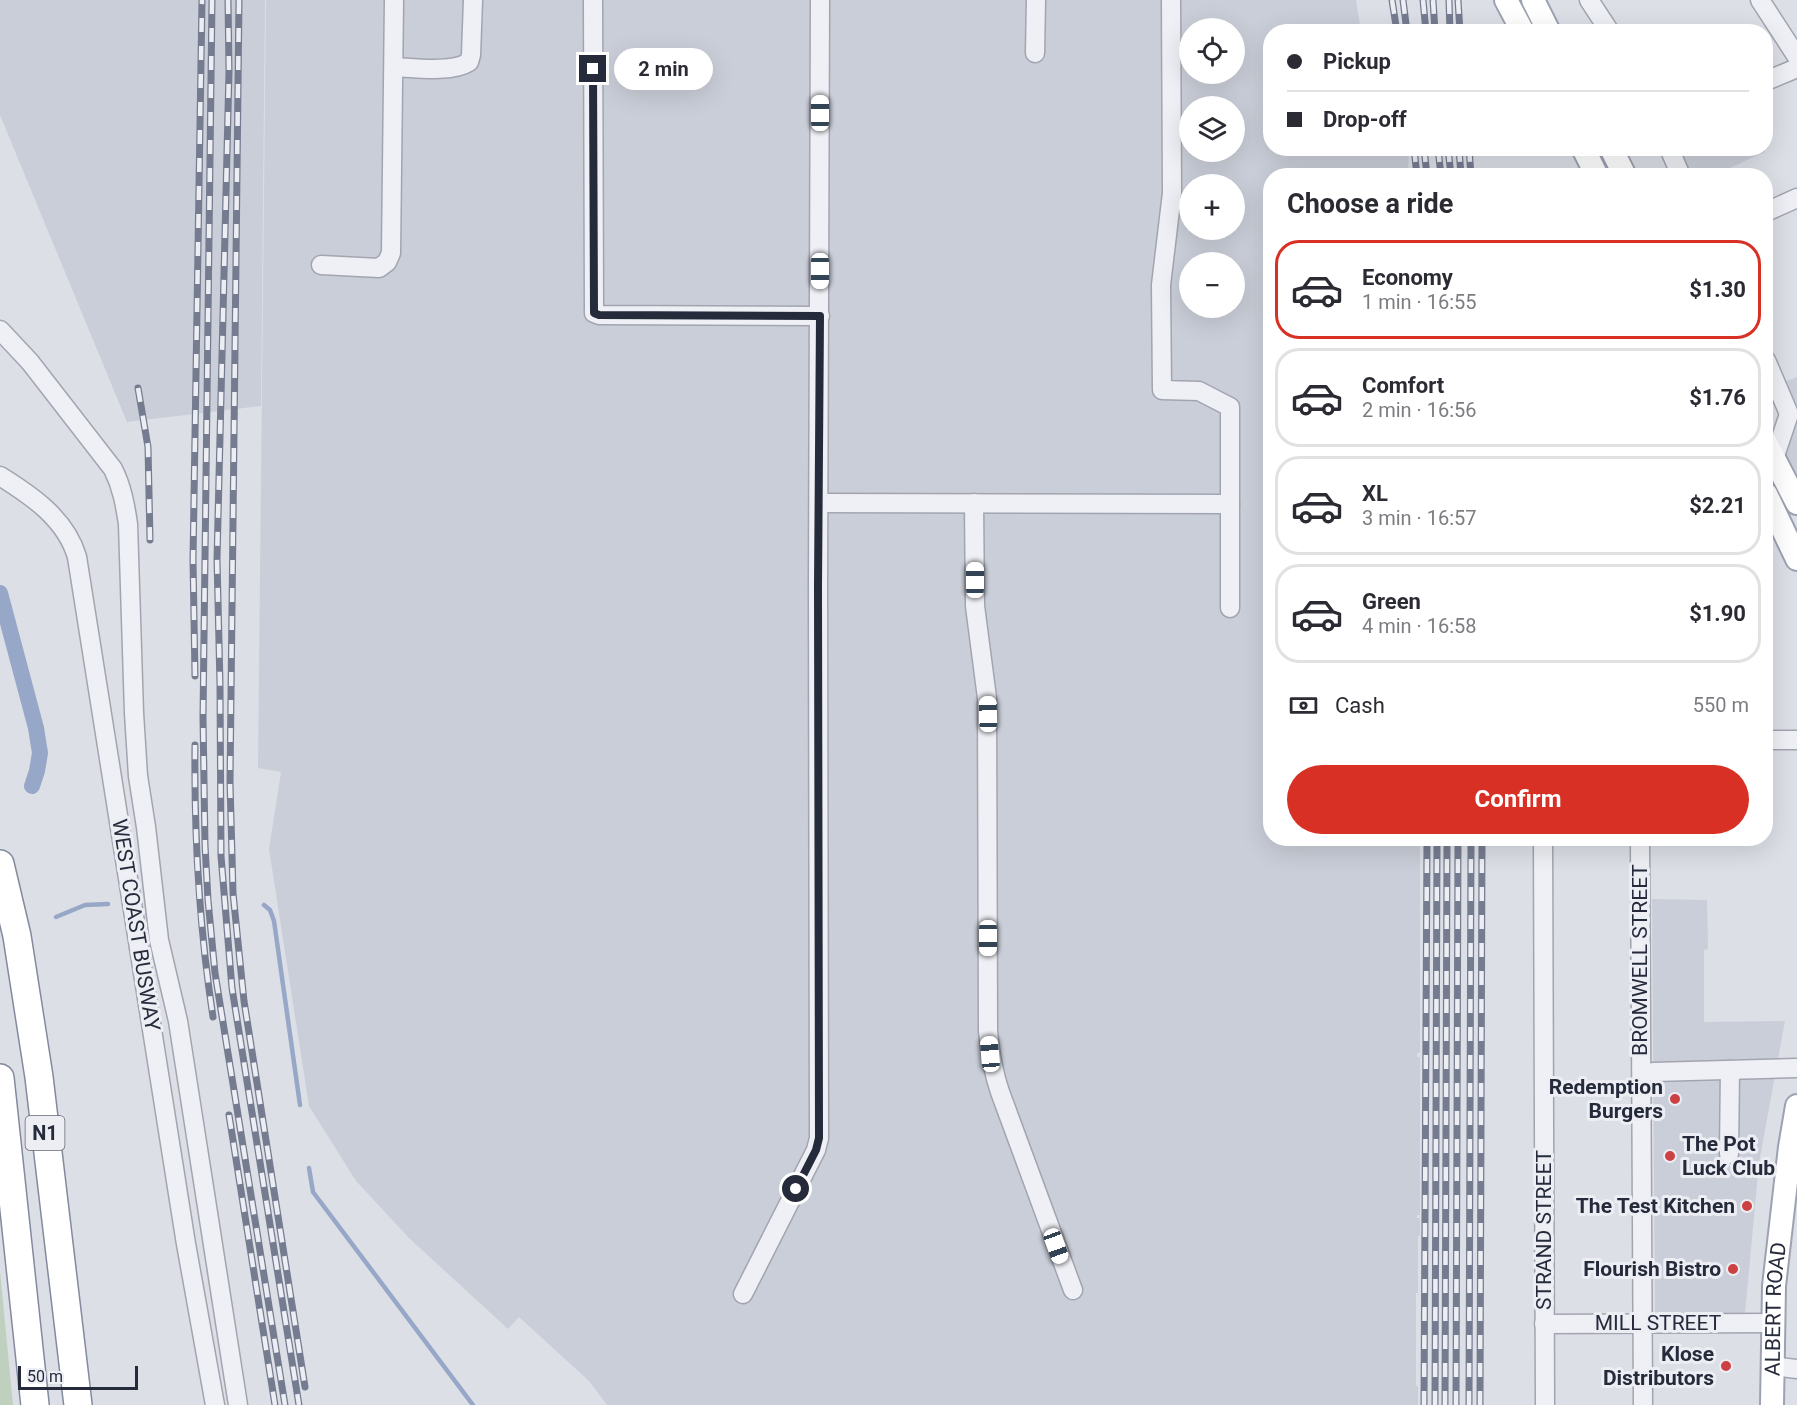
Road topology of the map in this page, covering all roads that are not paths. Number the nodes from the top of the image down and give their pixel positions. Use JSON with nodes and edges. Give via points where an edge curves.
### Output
{"nodes":[{"id":1,"x":394,"y":0,"type":"edge"},
{"id":2,"x":473,"y":0,"type":"edge"},
{"id":3,"x":593,"y":0,"type":"edge"},
{"id":4,"x":820,"y":0,"type":"edge"},
{"id":5,"x":1036,"y":0,"type":"edge"},
{"id":6,"x":1171,"y":0,"type":"edge"},
{"id":7,"x":1506,"y":0,"type":"edge"},
{"id":8,"x":1533,"y":0,"type":"edge"},
{"id":9,"x":1589,"y":0,"type":"edge"},
{"id":10,"x":1760,"y":0,"type":"edge"},
{"id":11,"x":1519,"y":24,"type":"edge"},
{"id":12,"x":1545,"y":24,"type":"edge"},
{"id":13,"x":1605,"y":24,"type":"edge"},
{"id":14,"x":1035,"y":53,"type":"dead end"},
{"id":15,"x":1797,"y":57,"type":"edge"},
{"id":16,"x":394,"y":68,"type":"junction"},
{"id":17,"x":1797,"y":68,"type":"edge"},
{"id":18,"x":1773,"y":78,"type":"edge"},
{"id":19,"x":1796,"y":201,"type":"edge"},
{"id":20,"x":1773,"y":209,"type":"edge"},
{"id":21,"x":321,"y":265,"type":"dead end"},
{"id":22,"x":820,"y":316,"type":"junction"},
{"id":23,"x":0,"y":330,"type":"edge"},
{"id":24,"x":1773,"y":376,"type":"edge"},
{"id":25,"x":1773,"y":444,"type":"edge"},
{"id":26,"x":1773,"y":458,"type":"edge"},
{"id":27,"x":0,"y":476,"type":"edge"},
{"id":28,"x":819,"y":503,"type":"junction"},
{"id":29,"x":974,"y":503,"type":"junction"},
{"id":30,"x":1797,"y":503,"type":"edge"},
{"id":31,"x":1230,"y":504,"type":"junction"},
{"id":32,"x":1773,"y":512,"type":"edge"},
{"id":33,"x":1797,"y":559,"type":"edge"},
{"id":34,"x":1230,"y":608,"type":"dead end"},
{"id":35,"x":1773,"y":740,"type":"edge"},
{"id":36,"x":1797,"y":740,"type":"edge"},
{"id":37,"x":1543,"y":846,"type":"edge"},
{"id":38,"x":1640,"y":846,"type":"edge"},
{"id":39,"x":0,"y":864,"type":"edge"},
{"id":40,"x":1797,"y":1068,"type":"edge"},
{"id":41,"x":1730,"y":1070,"type":"junction"},
{"id":42,"x":1653,"y":1072,"type":"dead end"},
{"id":43,"x":0,"y":1078,"type":"edge"},
{"id":44,"x":1797,"y":1106,"type":"edge"},
{"id":45,"x":1729,"y":1154,"type":"dead end"},
{"id":46,"x":1072,"y":1290,"type":"dead end"},
{"id":47,"x":743,"y":1294,"type":"dead end"},
{"id":48,"x":1642,"y":1323,"type":"junction"},
{"id":49,"x":1772,"y":1323,"type":"junction"},
{"id":50,"x":1544,"y":1324,"type":"junction"},
{"id":51,"x":1772,"y":1366,"type":"junction"},
{"id":52,"x":1797,"y":1369,"type":"edge"},
{"id":53,"x":35,"y":1405,"type":"edge"},
{"id":54,"x":78,"y":1405,"type":"edge"},
{"id":55,"x":215,"y":1405,"type":"edge"},
{"id":56,"x":238,"y":1405,"type":"edge"},
{"id":57,"x":1545,"y":1405,"type":"edge"},
{"id":58,"x":1643,"y":1405,"type":"edge"},
{"id":59,"x":1772,"y":1405,"type":"edge"}],
"edges":[{"from":1,"to":16,"type":"street"},
{"from":2,"to":16,"type":"street","via":[[469,62],[454,68]]},
{"from":3,"to":22,"type":"street","via":[[594,313]]},
{"from":4,"to":22,"type":"street"},
{"from":5,"to":14,"type":"street"},
{"from":6,"to":31,"type":"street","via":[[1172,193],[1161,285],[1162,390],[1198,391],[1230,406]]},
{"from":7,"to":11,"type":"main road"},
{"from":8,"to":12,"type":"main road"},
{"from":9,"to":13,"type":"street"},
{"from":10,"to":15,"type":"street"},
{"from":16,"to":21,"type":"street","via":[[391,253],[379,268]]},
{"from":17,"to":18,"type":"street"},
{"from":19,"to":20,"type":"street"},
{"from":22,"to":28,"type":"street"},
{"from":23,"to":56,"type":"street","via":[[30,362],[113,470],[125,501],[138,776],[159,940],[178,1021]]},
{"from":24,"to":25,"type":"street","via":[[1789,414]]},
{"from":26,"to":30,"type":"main road"},
{"from":27,"to":55,"type":"street","name":"WEST COAST BUSWAY","via":[[49,512],[74,546],[77,557]]},
{"from":28,"to":29,"type":"street"},
{"from":28,"to":47,"type":"street","via":[[818,1145]]},
{"from":29,"to":31,"type":"street"},
{"from":29,"to":46,"type":"street","via":[[975,606],[987,698],[990,1054],[1000,1092]]},
{"from":31,"to":34,"type":"street"},
{"from":32,"to":33,"type":"main road"},
{"from":35,"to":36,"type":"street"},
{"from":37,"to":50,"type":"street","name":"STRAND STREET"},
{"from":38,"to":48,"type":"street","name":"BROMWELL STREET"},
{"from":39,"to":54,"type":"highway","number":"N1","via":[[17,936],[39,1077]]},
{"from":40,"to":41,"type":"street"},
{"from":41,"to":42,"type":"street"},
{"from":41,"to":45,"type":"street"},
{"from":43,"to":53,"type":"highway","number":"N1"},
{"from":44,"to":49,"type":"main road","name":"ALBERT ROAD"},
{"from":48,"to":49,"type":"street","name":"MILL STREET"},
{"from":48,"to":50,"type":"street","name":"MILL STREET"},
{"from":48,"to":58,"type":"street","name":"BROMWELL STREET"},
{"from":49,"to":51,"type":"main road","name":"ALBERT ROAD"},
{"from":50,"to":57,"type":"street","name":"STRAND STREET"},
{"from":51,"to":52,"type":"street"},
{"from":51,"to":59,"type":"main road","name":"ALBERT ROAD"}]}
